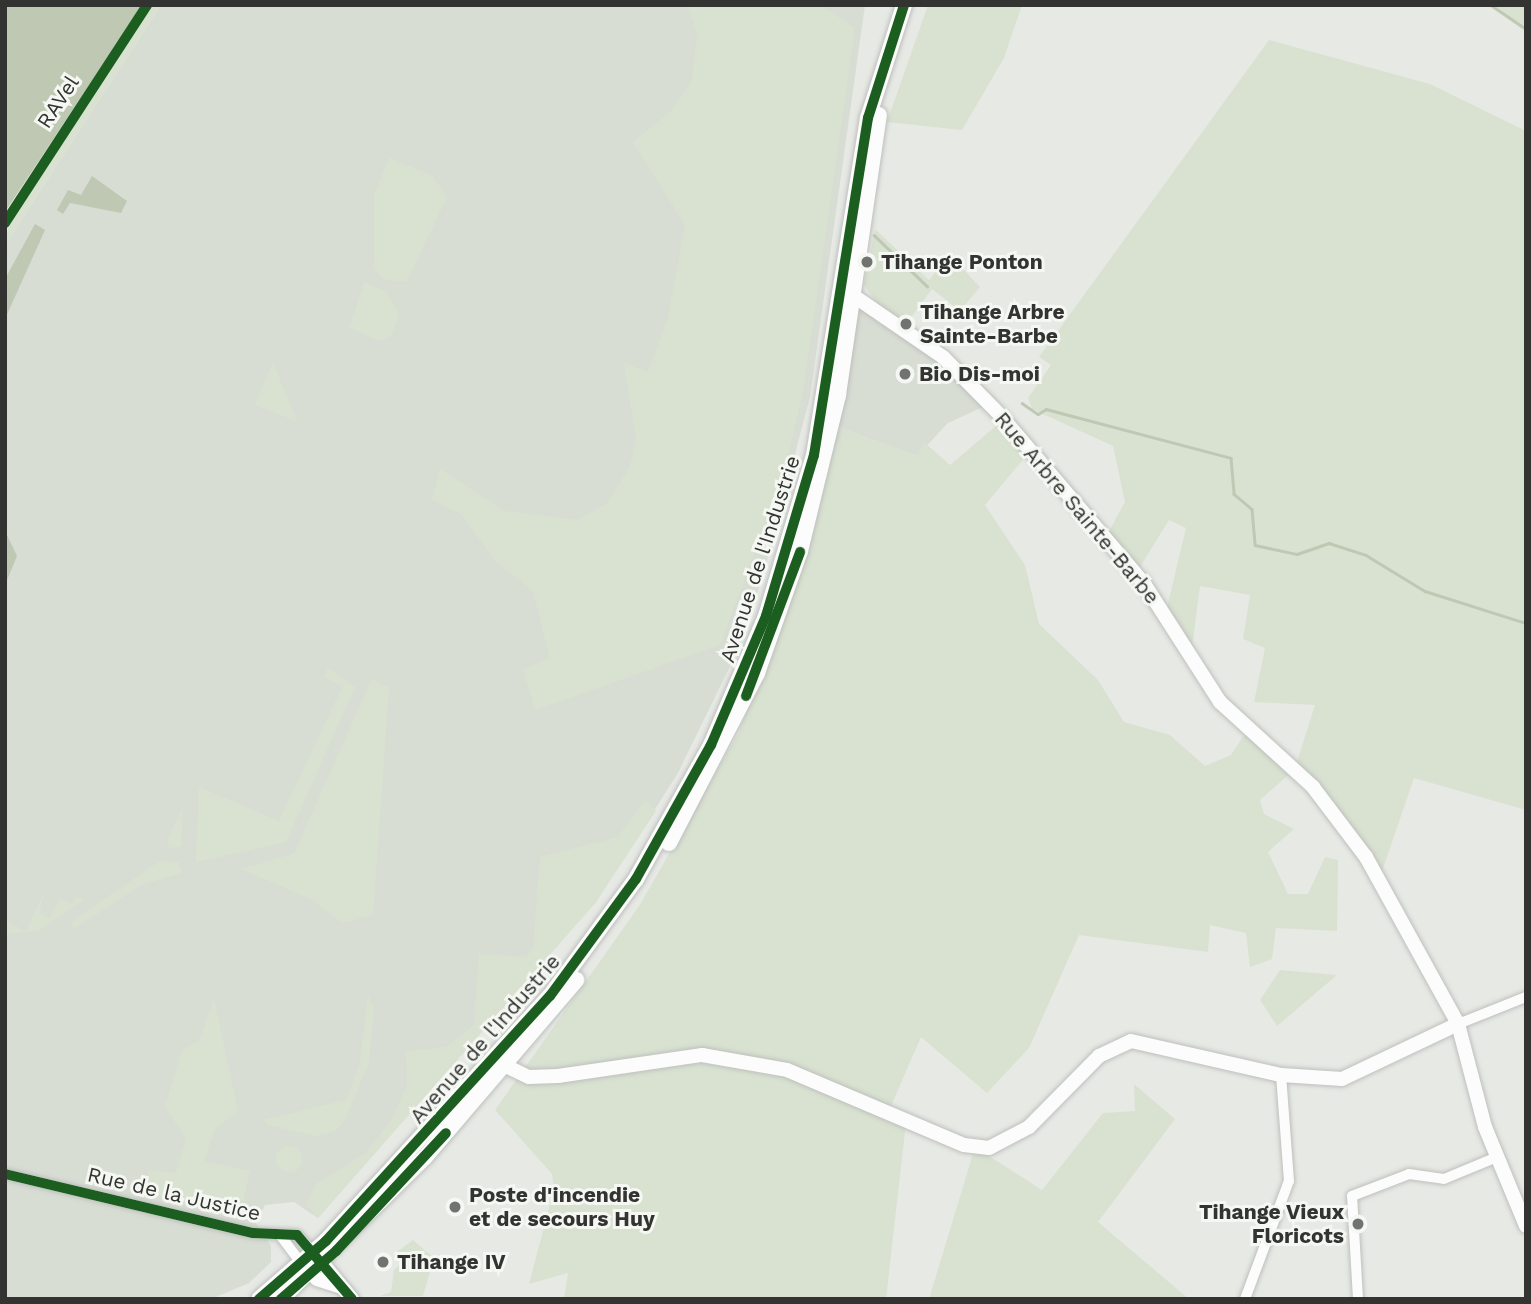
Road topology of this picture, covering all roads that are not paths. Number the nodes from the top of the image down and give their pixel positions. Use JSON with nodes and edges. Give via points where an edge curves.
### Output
{"nodes":[{"id":1,"x":904,"y":5,"type":"edge"},
{"id":2,"x":914,"y":5,"type":"edge"},
{"id":3,"x":843,"y":285,"type":"junction"},
{"id":4,"x":853,"y":299,"type":"junction"},
{"id":5,"x":1526,"y":998,"type":"edge"},
{"id":6,"x":1458,"y":1024,"type":"junction"},
{"id":7,"x":508,"y":1045,"type":"junction"},
{"id":8,"x":506,"y":1066,"type":"junction"},
{"id":9,"x":486,"y":1073,"type":"junction"},
{"id":10,"x":1281,"y":1075,"type":"junction"},
{"id":11,"x":1497,"y":1157,"type":"junction"},
{"id":12,"x":5,"y":1174,"type":"edge"},
{"id":13,"x":1526,"y":1226,"type":"edge"},
{"id":14,"x":280,"y":1235,"type":"junction"},
{"id":15,"x":316,"y":1264,"type":"junction"},
{"id":16,"x":259,"y":1299,"type":"edge"},
{"id":17,"x":281,"y":1299,"type":"edge"},
{"id":18,"x":352,"y":1299,"type":"edge"},
{"id":19,"x":1245,"y":1299,"type":"edge"},
{"id":20,"x":1358,"y":1299,"type":"edge"}],
"edges":[{"from":1,"to":3,"type":"main road","name":"Avenue de l'Industrie","via":[[867,118]]},
{"from":2,"to":4,"type":"main road","name":"Avenue de l'Industrie","via":[[903,58],[878,120]]},
{"from":3,"to":4,"type":"street","name":"Rue Arbre Sainte-Barbe"},
{"from":3,"to":7,"type":"main road","name":"Avenue de l'Industrie","via":[[800,511],[738,685],[636,879]]},
{"from":4,"to":6,"type":"street","name":"Rue Arbre Sainte-Barbe","via":[[959,372],[1143,582],[1220,702],[1313,787],[1366,857]]},
{"from":4,"to":8,"type":"main road","name":"Avenue de l'Industrie","via":[[819,484],[778,621],[751,685],[647,880]]},
{"from":5,"to":6,"type":"street"},
{"from":6,"to":10,"type":"street","via":[[1342,1079]]},
{"from":6,"to":11,"type":"street","name":"Rue Arbre Sainte-Barbe"},
{"from":7,"to":8,"type":"street"},
{"from":7,"to":9,"type":"main road","name":"Avenue de l'Industrie"},
{"from":8,"to":9,"type":"street"},
{"from":8,"to":10,"type":"street","via":[[529,1077],[558,1076],[702,1055],[787,1070],[964,1145],[989,1148],[1029,1126],[1098,1056],[1131,1041]]},
{"from":8,"to":15,"type":"main road","name":"Avenue de l'Industrie"},
{"from":9,"to":15,"type":"main road","name":"Avenue de l'Industrie"},
{"from":10,"to":19,"type":"street","via":[[1289,1181]]},
{"from":11,"to":13,"type":"street","name":"Rue Arbre Sainte-Barbe"},
{"from":11,"to":20,"type":"street","via":[[1444,1179],[1409,1174],[1352,1196]]},
{"from":12,"to":14,"type":"street","name":"Rue de la Justice"},
{"from":14,"to":15,"type":"street"},
{"from":14,"to":15,"type":"street","name":"Rue de la Justice","via":[[297,1234]]},
{"from":15,"to":16,"type":"main road","name":"Avenue de l'Industrie"},
{"from":15,"to":17,"type":"main road","name":"Avenue de l'Industrie"},
{"from":15,"to":18,"type":"street"}]}
